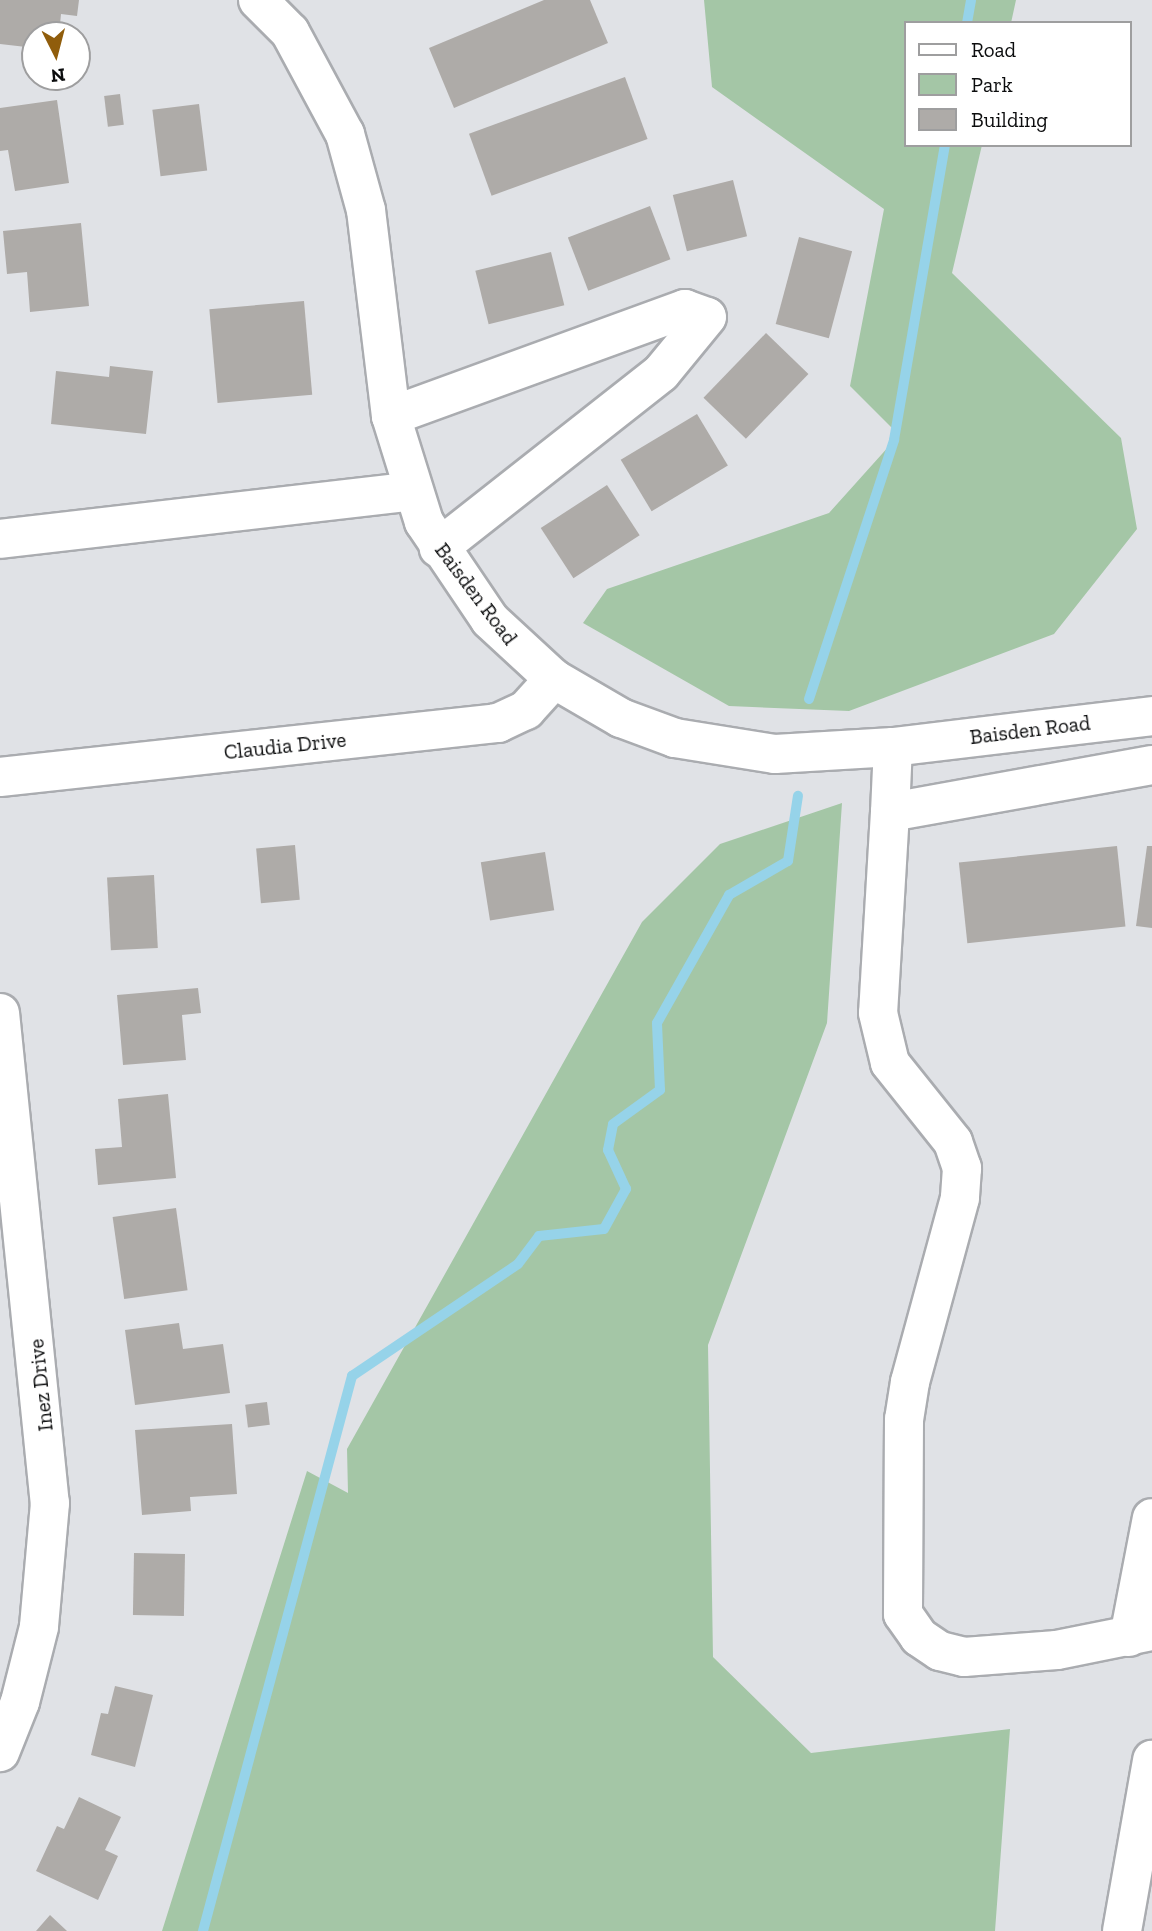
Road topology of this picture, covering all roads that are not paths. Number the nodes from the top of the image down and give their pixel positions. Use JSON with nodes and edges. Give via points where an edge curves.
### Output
{"nodes":[{"id":1,"x":258,"y":0,"type":"edge"},
{"id":2,"x":391,"y":416,"type":"junction"},
{"id":3,"x":412,"y":491,"type":"junction"},
{"id":4,"x":0,"y":539,"type":"edge"},
{"id":5,"x":439,"y":548,"type":"junction"},
{"id":6,"x":554,"y":679,"type":"junction"},
{"id":7,"x":1152,"y":716,"type":"edge"},
{"id":8,"x":893,"y":747,"type":"junction"},
{"id":9,"x":1152,"y":765,"type":"edge"},
{"id":10,"x":0,"y":777,"type":"edge"},
{"id":11,"x":890,"y":812,"type":"junction"},
{"id":12,"x":0,"y":1013,"type":"edge"},
{"id":13,"x":1152,"y":1518,"type":"edge"},
{"id":14,"x":1140,"y":1634,"type":"edge"},
{"id":15,"x":0,"y":1752,"type":"edge"},
{"id":16,"x":1152,"y":1760,"type":"edge"},
{"id":17,"x":1122,"y":1931,"type":"edge"}],
"edges":[{"from":1,"to":2,"type":"street","name":"Baisden Road","via":[[290,32],[345,134],[366,210]]},
{"from":2,"to":3,"type":"street","name":"Baisden Road"},
{"from":2,"to":5,"type":"street","via":[[685,309],[707,317],[661,373]]},
{"from":3,"to":4,"type":"street"},
{"from":3,"to":5,"type":"street","name":"Baisden Road"},
{"from":5,"to":6,"type":"street","name":"Baisden Road","via":[[490,620]]},
{"from":6,"to":8,"type":"street","name":"Baisden Road","via":[[621,718],[675,738],[724,749],[775,754]]},
{"from":6,"to":10,"type":"street","name":"Claudia Drive","via":[[526,710],[498,723]]},
{"from":7,"to":8,"type":"street","name":"Baisden Road"},
{"from":8,"to":11,"type":"street"},
{"from":9,"to":11,"type":"street"},
{"from":11,"to":14,"type":"street","via":[[880,1038],[890,1063],[953,1142],[962,1168],[960,1198],[904,1419],[903,1614],[930,1644],[964,1657],[1057,1650]]},
{"from":12,"to":15,"type":"street","name":"Inez Drive","via":[[50,1503],[39,1627],[20,1702]]},
{"from":13,"to":14,"type":"street"},
{"from":16,"to":17,"type":"street"}]}
